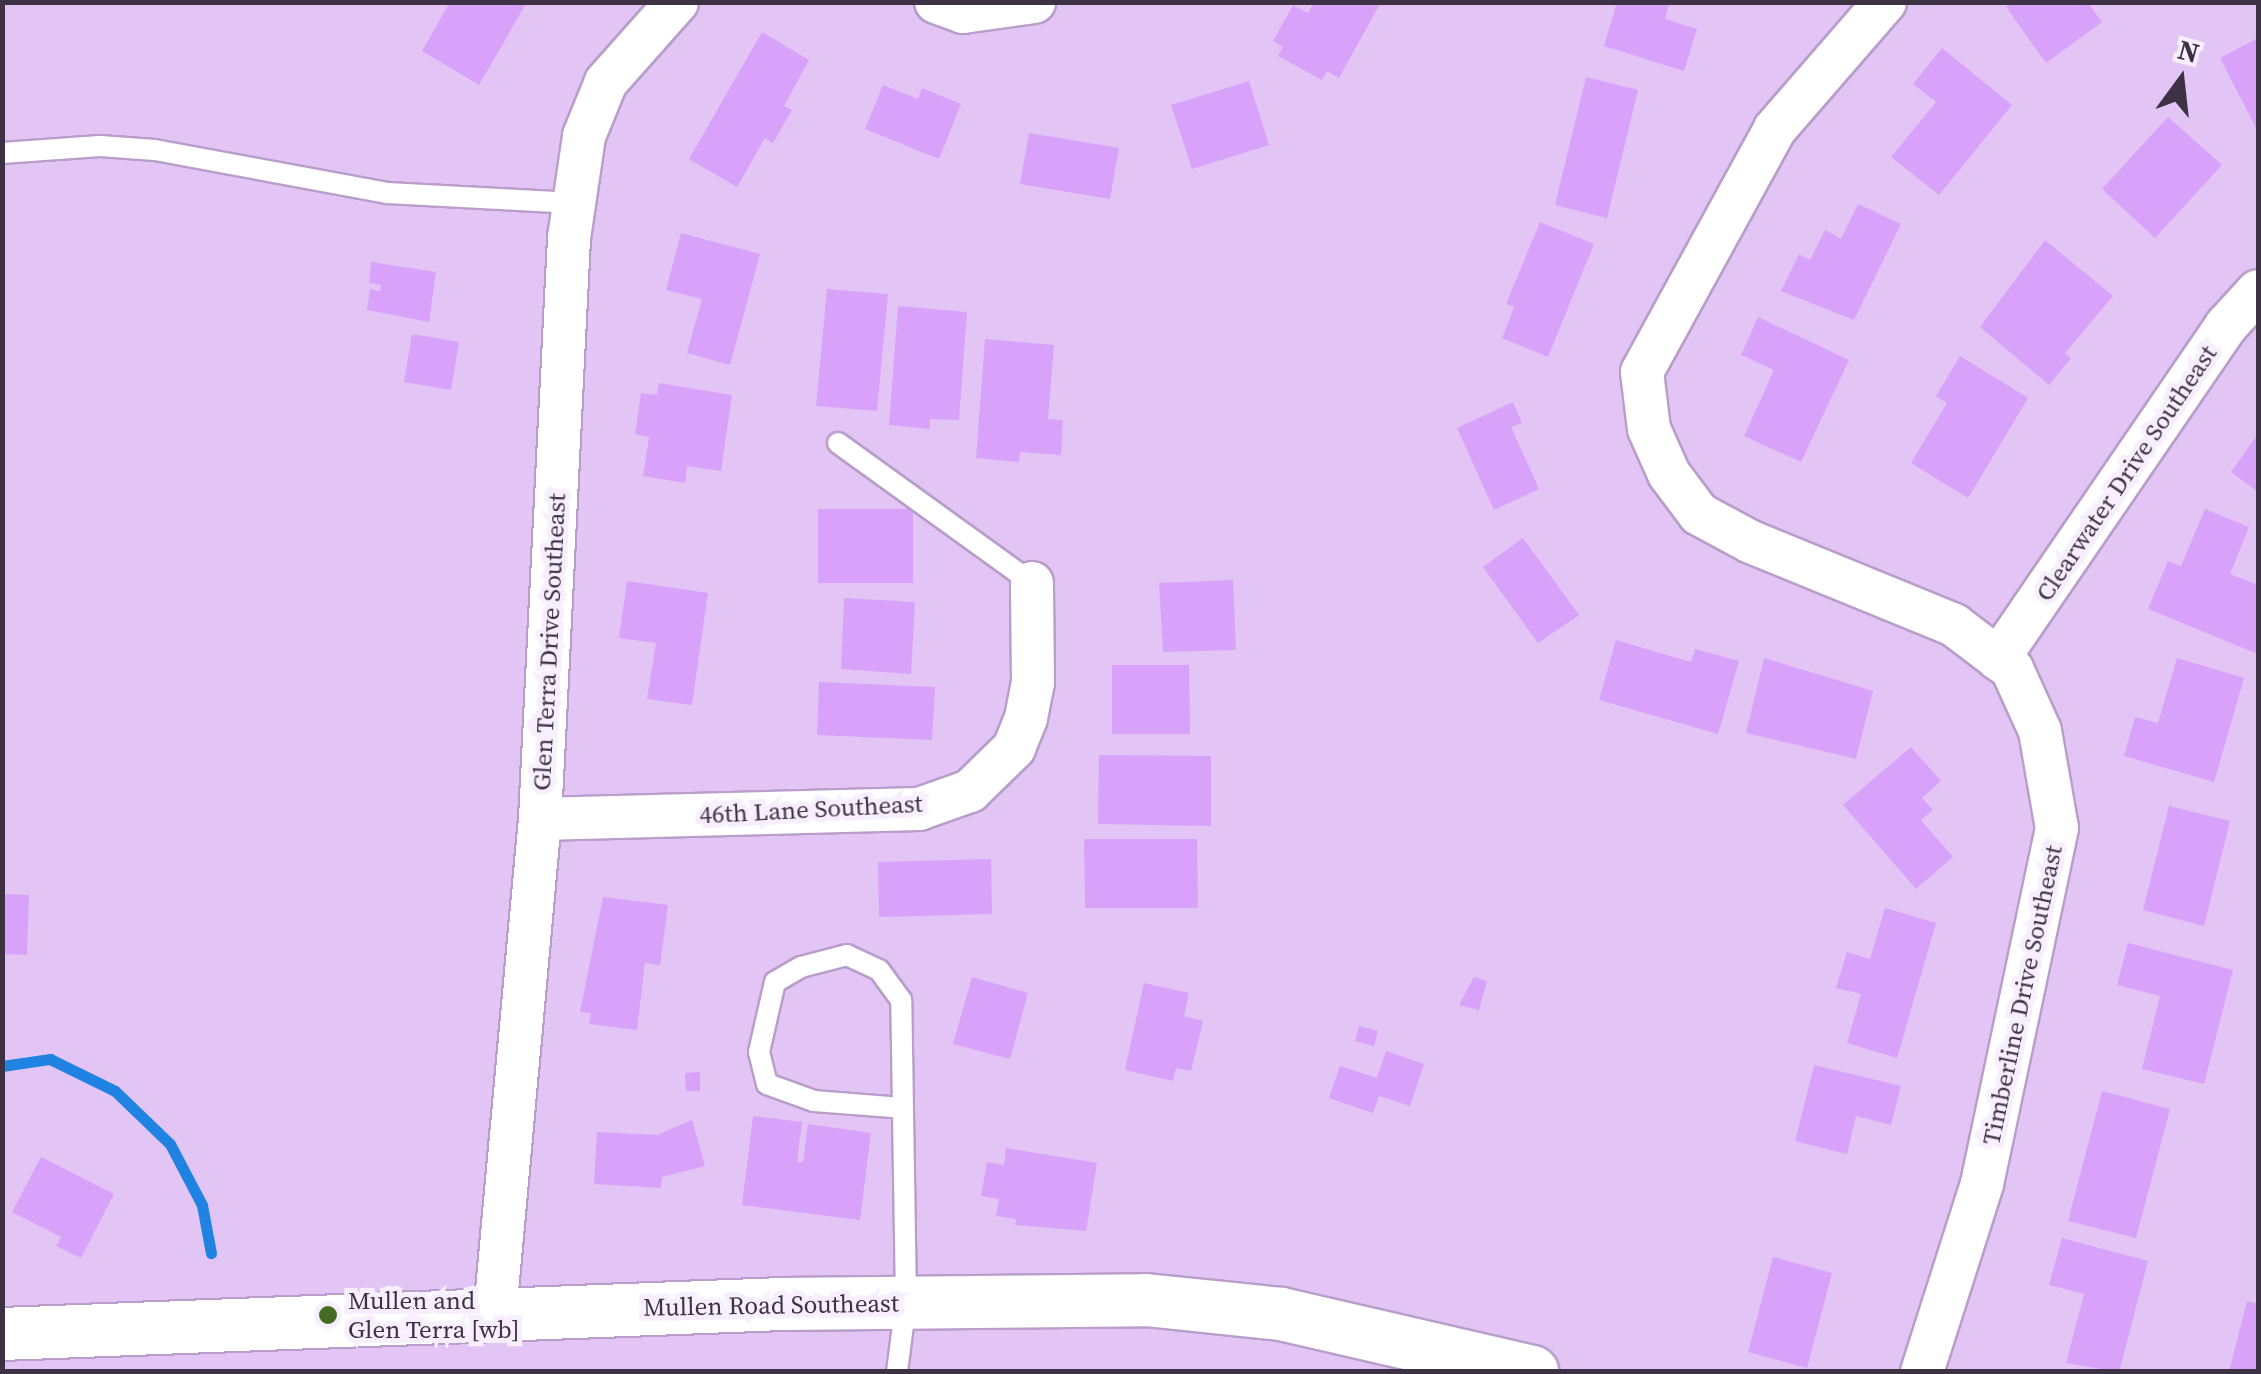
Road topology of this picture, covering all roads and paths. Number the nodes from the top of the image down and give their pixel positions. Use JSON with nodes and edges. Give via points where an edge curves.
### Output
{"nodes":[{"id":1,"x":677,"y":2,"type":"edge"},
{"id":2,"x":936,"y":2,"type":"edge"},
{"id":3,"x":1034,"y":2,"type":"edge"},
{"id":4,"x":1884,"y":2,"type":"edge"},
{"id":5,"x":2,"y":153,"type":"edge"},
{"id":6,"x":574,"y":203,"type":"junction"},
{"id":7,"x":2258,"y":291,"type":"edge"},
{"id":8,"x":838,"y":444,"type":"dead end"},
{"id":9,"x":1032,"y":583,"type":"joint"},
{"id":10,"x":1998,"y":659,"type":"junction"},
{"id":11,"x":540,"y":819,"type":"junction"},
{"id":12,"x":902,"y":1108,"type":"junction"},
{"id":13,"x":906,"y":1302,"type":"junction"},
{"id":14,"x":495,"y":1313,"type":"junction"},
{"id":15,"x":2,"y":1334,"type":"edge"},
{"id":16,"x":897,"y":1372,"type":"edge"},
{"id":17,"x":1532,"y":1372,"type":"edge"},
{"id":18,"x":1922,"y":1372,"type":"edge"}],
"edges":[{"from":1,"to":6,"type":"street","name":"Glen Terra Drive Southeast","via":[[606,82],[584,136]]},
{"from":2,"to":3,"type":"street","via":[[964,12]]},
{"from":4,"to":10,"type":"street","name":"Timberline Drive Southeast","via":[[1775,129],[1642,372],[1649,429],[1669,474],[1700,514],[1751,542],[1954,624]]},
{"from":5,"to":6,"type":"lane","via":[[100,146],[155,150],[388,194]]},
{"from":6,"to":11,"type":"street","name":"Glen Terra Drive Southeast"},
{"from":7,"to":10,"type":"street","name":"Clearwater Drive Southeast","via":[[2226,326]]},
{"from":8,"to":9,"type":"lane"},
{"from":9,"to":11,"type":"street","name":"46th Lane Southeast","via":[[1033,683],[1026,718],[1014,748],[970,790],[919,809]]},
{"from":10,"to":18,"type":"street","name":"Timberline Drive Southeast","via":[[2012,669],[2040,731],[2058,828],[1982,1184]]},
{"from":11,"to":14,"type":"street","name":"Glen Terra Drive Southeast"},
{"from":12,"to":12,"type":"lane","via":[[901,1000],[880,970],[847,955],[800,967],[774,982],[759,1052],[767,1084],[814,1101]]},
{"from":12,"to":13,"type":"lane"},
{"from":13,"to":14,"type":"street","name":"Mullen Road Southeast"},
{"from":13,"to":16,"type":"lane"},
{"from":13,"to":17,"type":"street","name":"Mullen Road Southeast","via":[[1146,1300],[1281,1314]]},
{"from":14,"to":15,"type":"street","name":"Mullen Road Southeast"}]}
